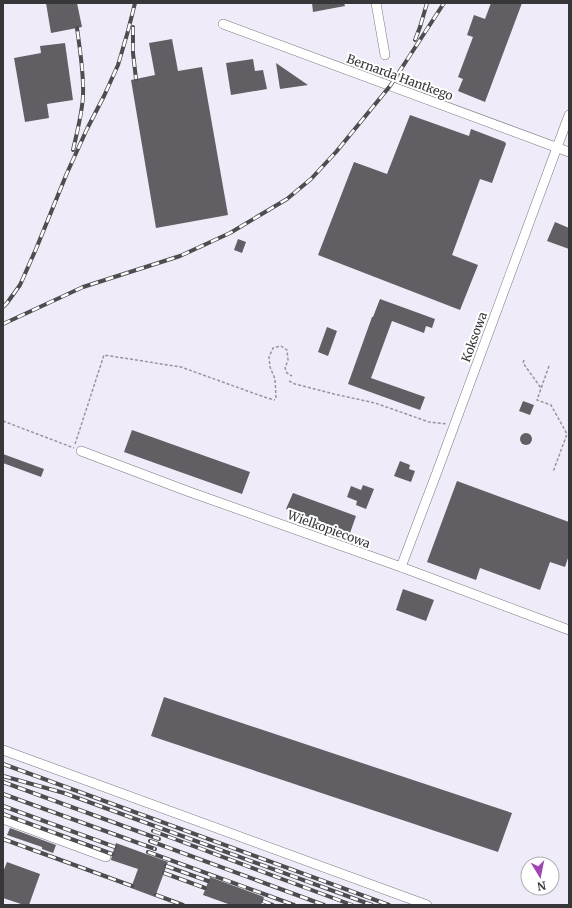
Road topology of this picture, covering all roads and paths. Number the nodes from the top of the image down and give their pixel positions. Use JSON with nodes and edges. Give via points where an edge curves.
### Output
{"nodes":[{"id":1,"x":376,"y":3,"type":"edge"},
{"id":2,"x":223,"y":24,"type":"dead end"},
{"id":3,"x":385,"y":55,"type":"dead end"},
{"id":4,"x":569,"y":116,"type":"edge"},
{"id":5,"x":557,"y":148,"type":"junction"},
{"id":6,"x":569,"y":152,"type":"edge"},
{"id":7,"x":524,"y":360,"type":"dead end"},
{"id":8,"x":549,"y":366,"type":"dead end"},
{"id":9,"x":292,"y":376,"type":"dead end"},
{"id":10,"x":289,"y":381,"type":"dead end"},
{"id":11,"x":541,"y":388,"type":"junction"},
{"id":12,"x":3,"y":421,"type":"edge"},
{"id":13,"x":455,"y":424,"type":"junction"},
{"id":14,"x":81,"y":451,"type":"dead end"},
{"id":15,"x":553,"y":472,"type":"dead end"},
{"id":16,"x":401,"y":567,"type":"junction"},
{"id":17,"x":569,"y":630,"type":"edge"},
{"id":18,"x":3,"y":750,"type":"edge"},
{"id":19,"x":3,"y":819,"type":"edge"},
{"id":20,"x":106,"y":857,"type":"dead end"},
{"id":21,"x":427,"y":905,"type":"edge"}],
"edges":[{"from":1,"to":3,"type":"street"},
{"from":2,"to":5,"type":"street","name":"Bernarda Hantkego"},
{"from":4,"to":5,"type":"street","name":"Koksowa"},
{"from":5,"to":6,"type":"street","name":"Bernarda Hantkego"},
{"from":5,"to":13,"type":"street","name":"Koksowa"},
{"from":7,"to":11,"type":"path","via":[[523,363]]},
{"from":8,"to":11,"type":"path"},
{"from":9,"to":12,"type":"path","via":[[285,368],[288,360],[287,350],[281,346],[273,348],[269,357],[275,379],[276,399],[181,367],[104,355],[74,448]]},
{"from":10,"to":13,"type":"path","via":[[375,403],[429,422]]},
{"from":11,"to":15,"type":"path","via":[[537,400],[551,405],[568,434]]},
{"from":13,"to":16,"type":"street","name":"Koksowa"},
{"from":14,"to":16,"type":"street","name":"Wielkopiecowa"},
{"from":16,"to":17,"type":"street","name":"Wielkopiecowa"},
{"from":18,"to":21,"type":"street"},
{"from":19,"to":20,"type":"street"}]}
